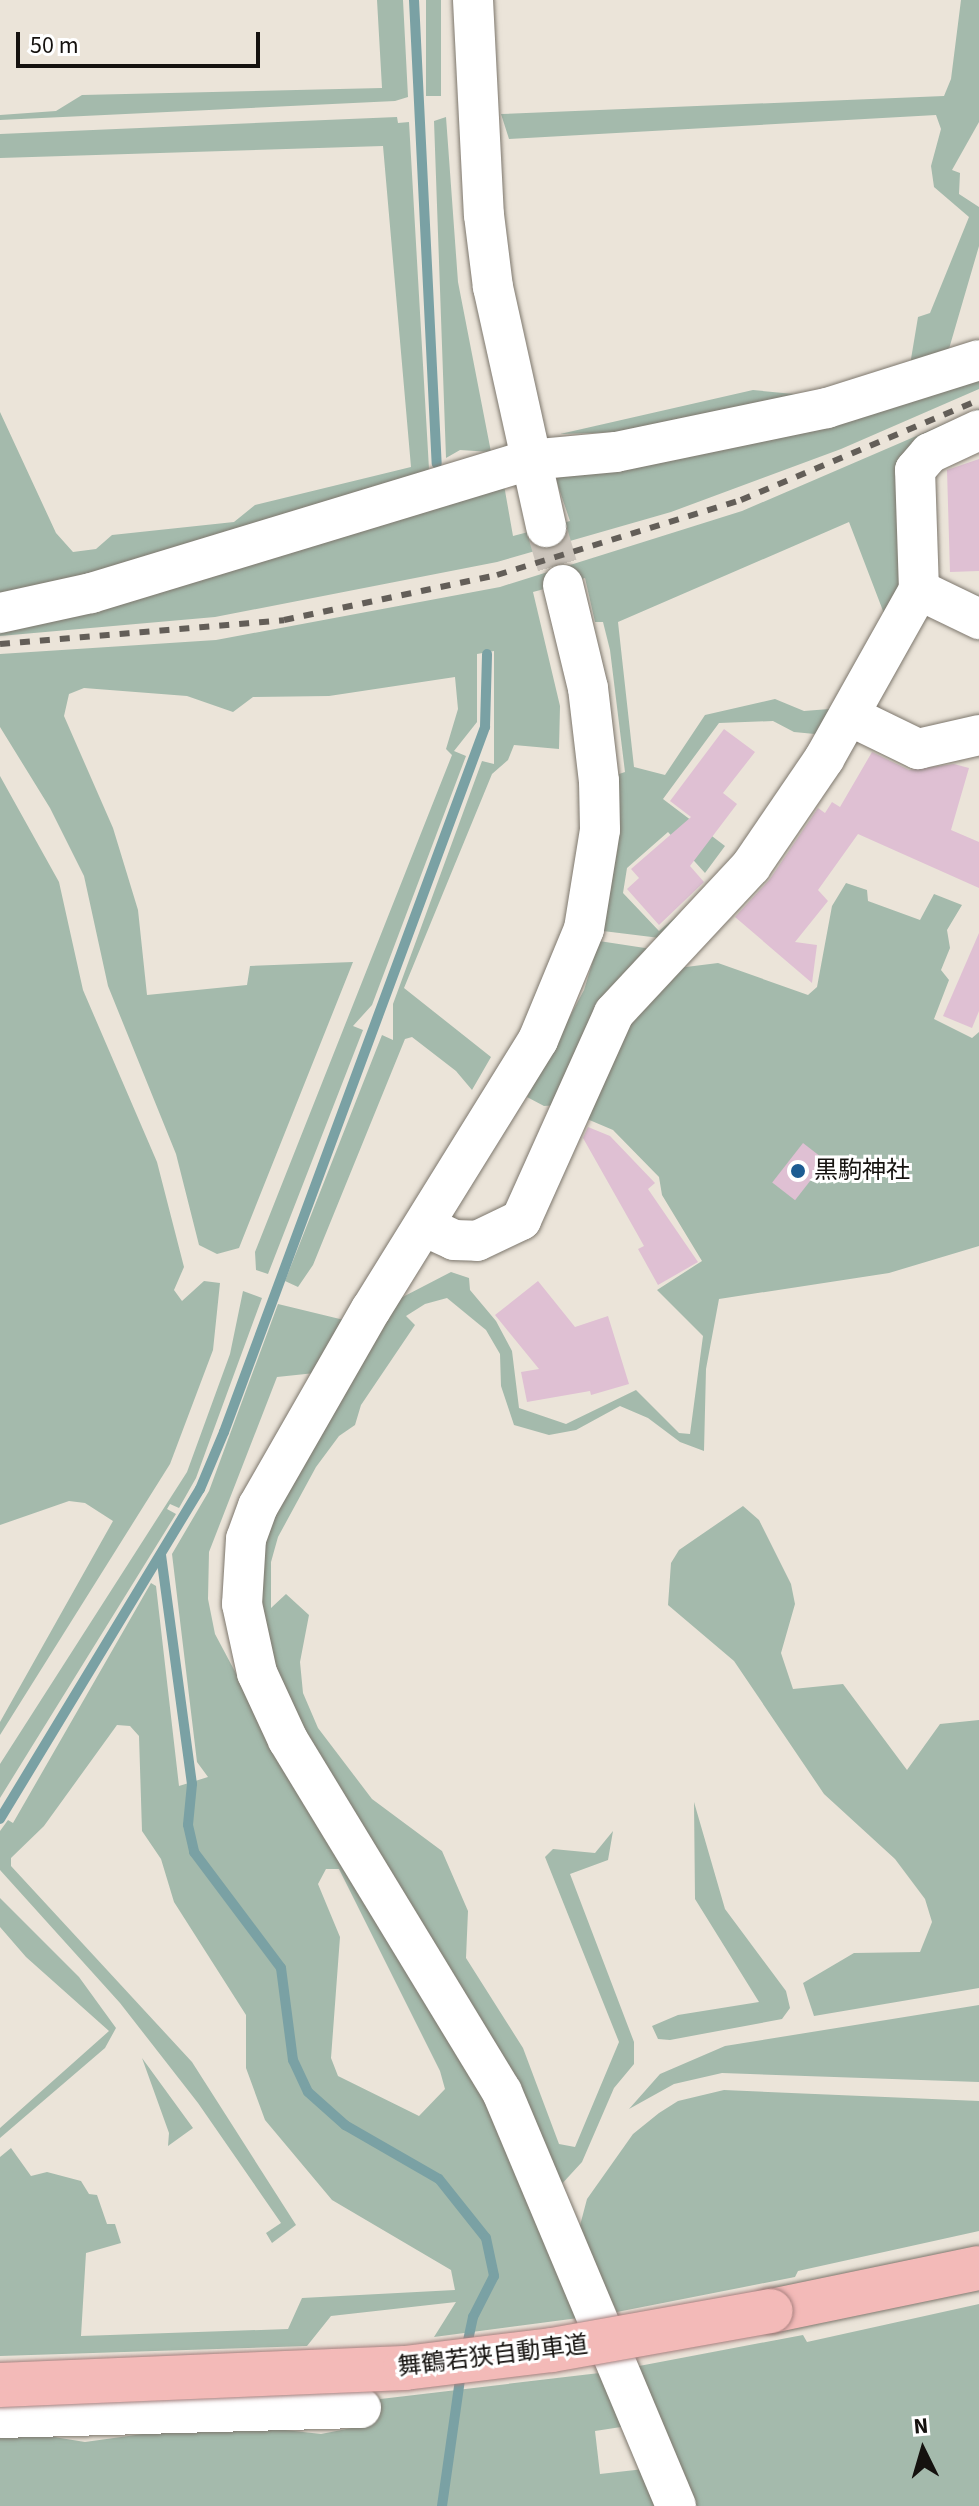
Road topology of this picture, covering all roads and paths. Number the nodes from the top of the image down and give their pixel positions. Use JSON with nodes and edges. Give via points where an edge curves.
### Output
{"nodes":[{"id":1,"x":473,"y":0,"type":"edge"},
{"id":2,"x":979,"y":360,"type":"edge"},
{"id":3,"x":979,"y":430,"type":"edge"},
{"id":4,"x":529,"y":460,"type":"junction"},
{"id":5,"x":546,"y":527,"type":"tunnel mouth"},
{"id":6,"x":563,"y":585,"type":"tunnel mouth"},
{"id":7,"x":919,"y":590,"type":"junction"},
{"id":8,"x":0,"y":613,"type":"edge"},
{"id":9,"x":979,"y":619,"type":"edge"},
{"id":10,"x":850,"y":716,"type":"junction"},
{"id":11,"x":979,"y":735,"type":"edge"},
{"id":12,"x":424,"y":1226,"type":"junction"},
{"id":13,"x":979,"y":2268,"type":"edge"},
{"id":14,"x":0,"y":2385,"type":"edge"},
{"id":15,"x":361,"y":2408,"type":"dead end"},
{"id":16,"x":0,"y":2418,"type":"edge"},
{"id":17,"x":676,"y":2506,"type":"edge"}],
"edges":[{"from":1,"to":4,"type":"street","via":[[484,215],[503,345]]},
{"from":2,"to":4,"type":"street","via":[[801,414],[616,452]]},
{"from":3,"to":7,"type":"street","via":[[930,453],[915,470]]},
{"from":4,"to":5,"type":"street"},
{"from":4,"to":8,"type":"street","via":[[91,593]]},
{"from":6,"to":12,"type":"street","via":[[588,688],[599,781],[600,830],[587,916],[565,983],[538,1040]]},
{"from":7,"to":9,"type":"street"},
{"from":7,"to":10,"type":"street"},
{"from":10,"to":11,"type":"street","via":[[918,749]]},
{"from":10,"to":12,"type":"street","via":[[751,866],[614,1013],[521,1220],[477,1241],[454,1240]]},
{"from":12,"to":17,"type":"street","via":[[258,1506],[242,1571],[247,1638],[288,1740],[502,2092]]},
{"from":13,"to":14,"type":"highway","name":"舞鶴若狭自動車道","bridge":true,"via":[[552,2350],[405,2368]]},
{"from":15,"to":16,"type":"street"}]}
